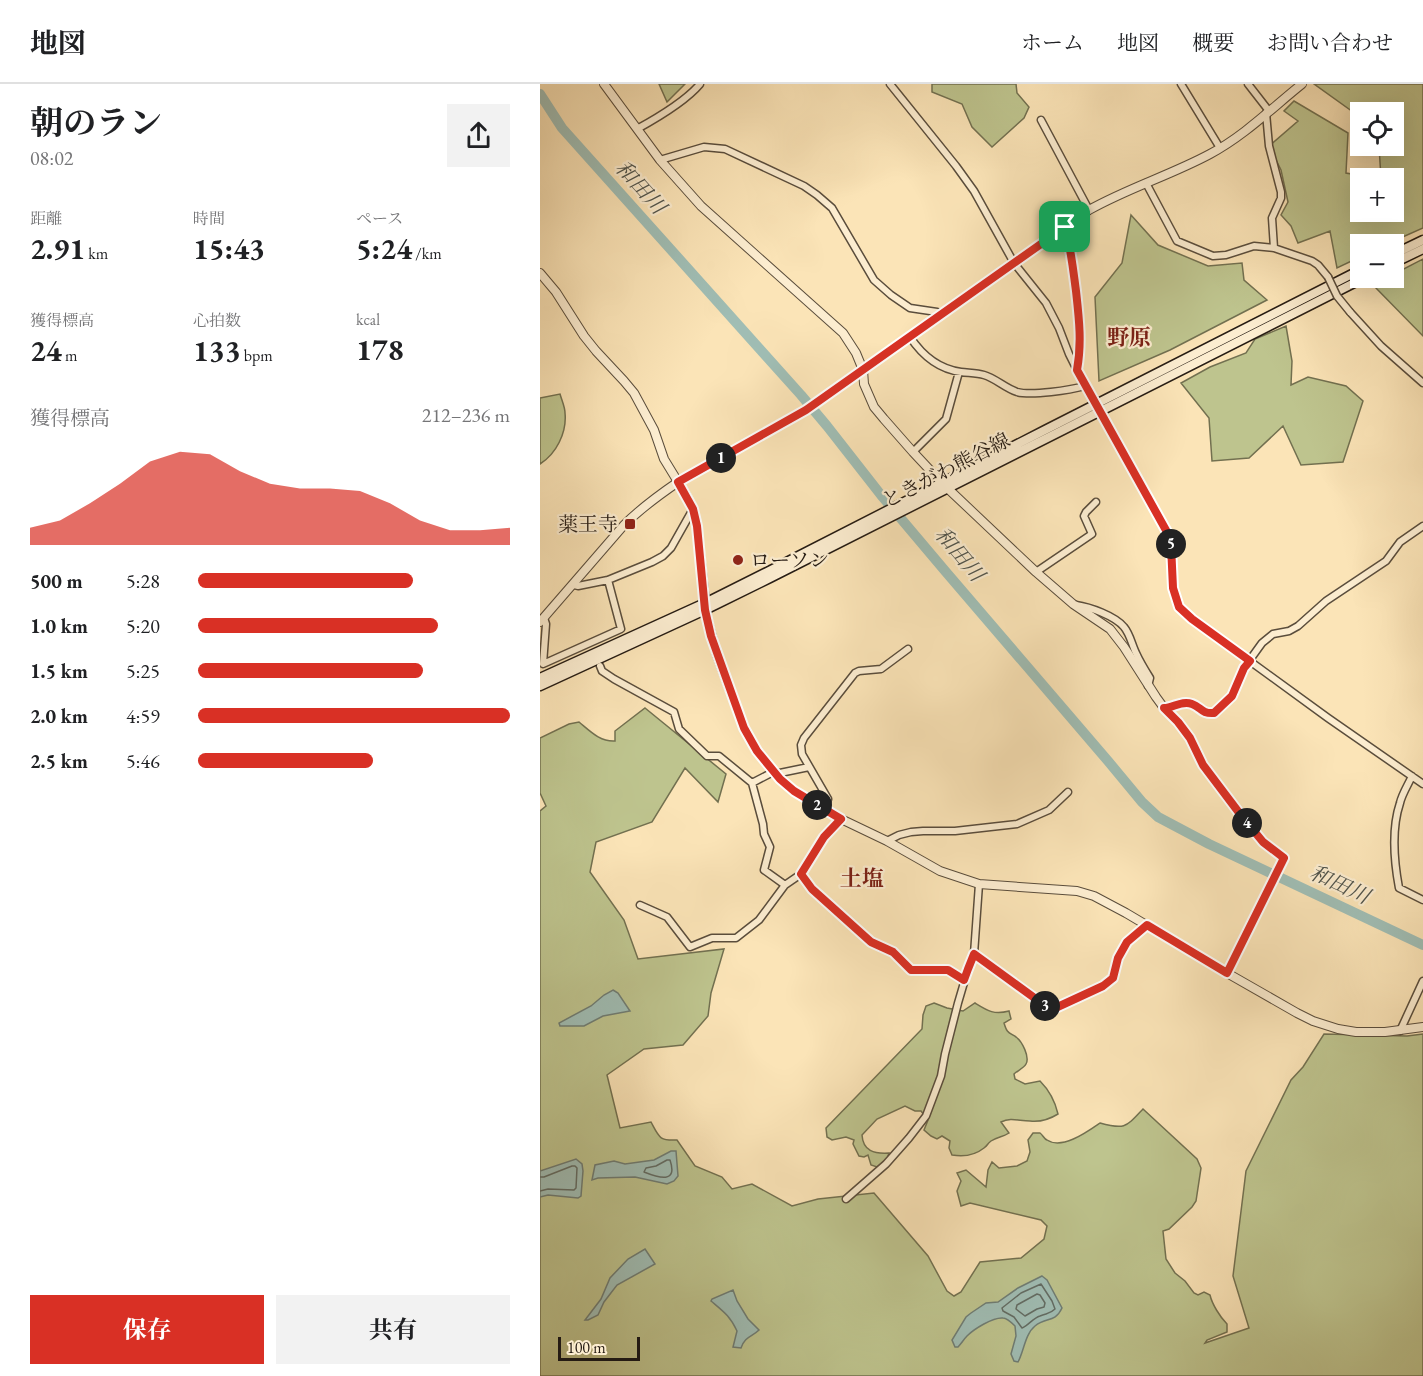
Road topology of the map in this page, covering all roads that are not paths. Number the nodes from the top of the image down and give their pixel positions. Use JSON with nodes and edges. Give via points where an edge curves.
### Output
{"nodes":[{"id":1,"x":604,"y":84,"type":"edge"},
{"id":2,"x":700,"y":84,"type":"edge"},
{"id":3,"x":890,"y":84,"type":"edge"},
{"id":4,"x":1181,"y":84,"type":"edge"},
{"id":5,"x":1248,"y":84,"type":"edge"},
{"id":6,"x":1302,"y":84,"type":"edge"},
{"id":7,"x":1268,"y":112,"type":"junction"},
{"id":8,"x":1041,"y":120,"type":"dead end"},
{"id":9,"x":637,"y":129,"type":"junction"},
{"id":10,"x":1220,"y":148,"type":"junction"},
{"id":11,"x":660,"y":160,"type":"junction"},
{"id":12,"x":1146,"y":183,"type":"junction"},
{"id":13,"x":1089,"y":210,"type":"junction"},
{"id":14,"x":1065,"y":227,"type":"junction"},
{"id":15,"x":1423,"y":240,"type":"edge"},
{"id":16,"x":1274,"y":248,"type":"junction"},
{"id":17,"x":1404,"y":249,"type":"edge"},
{"id":18,"x":1423,"y":249,"type":"edge"},
{"id":19,"x":1404,"y":258,"type":"edge"},
{"id":20,"x":1014,"y":263,"type":"junction"},
{"id":21,"x":540,"y":273,"type":"edge"},
{"id":22,"x":1350,"y":275,"type":"edge"},
{"id":23,"x":1350,"y":285,"type":"edge"},
{"id":24,"x":942,"y":315,"type":"junction"},
{"id":25,"x":910,"y":337,"type":"junction"},
{"id":26,"x":863,"y":370,"type":"junction"},
{"id":27,"x":1077,"y":370,"type":"junction"},
{"id":28,"x":959,"y":372,"type":"junction"},
{"id":29,"x":1423,"y":383,"type":"edge"},
{"id":30,"x":1085,"y":386,"type":"junction"},
{"id":31,"x":913,"y":452,"type":"junction"},
{"id":32,"x":678,"y":482,"type":"junction"},
{"id":33,"x":945,"y":485,"type":"junction"},
{"id":34,"x":1096,"y":502,"type":"dead end"},
{"id":35,"x":693,"y":509,"type":"junction"},
{"id":36,"x":1423,"y":526,"type":"edge"},
{"id":37,"x":1036,"y":572,"type":"junction"},
{"id":38,"x":608,"y":580,"type":"junction"},
{"id":39,"x":574,"y":585,"type":"junction"},
{"id":40,"x":1073,"y":604,"type":"junction"},
{"id":41,"x":705,"y":606,"type":"junction"},
{"id":42,"x":542,"y":620,"type":"edge"},
{"id":43,"x":908,"y":649,"type":"dead end"},
{"id":44,"x":1250,"y":661,"type":"junction"},
{"id":45,"x":600,"y":666,"type":"dead end"},
{"id":46,"x":540,"y":678,"type":"edge"},
{"id":47,"x":540,"y":686,"type":"edge"},
{"id":48,"x":1148,"y":686,"type":"junction"},
{"id":49,"x":1164,"y":708,"type":"junction"},
{"id":50,"x":809,"y":767,"type":"junction"},
{"id":51,"x":774,"y":773,"type":"junction"},
{"id":52,"x":1412,"y":776,"type":"junction"},
{"id":53,"x":752,"y":783,"type":"junction"},
{"id":54,"x":1423,"y":784,"type":"edge"},
{"id":55,"x":1068,"y":792,"type":"dead end"},
{"id":56,"x":825,"y":810,"type":"junction"},
{"id":57,"x":841,"y":819,"type":"junction"},
{"id":58,"x":887,"y":841,"type":"junction"},
{"id":59,"x":1263,"y":842,"type":"joint"},
{"id":60,"x":801,"y":874,"type":"junction"},
{"id":61,"x":979,"y":884,"type":"junction"},
{"id":62,"x":785,"y":885,"type":"junction"},
{"id":63,"x":1423,"y":900,"type":"edge"},
{"id":64,"x":640,"y":905,"type":"dead end"},
{"id":65,"x":1147,"y":925,"type":"junction"},
{"id":66,"x":974,"y":954,"type":"junction"},
{"id":67,"x":1227,"y":973,"type":"junction"},
{"id":68,"x":964,"y":980,"type":"junction"},
{"id":69,"x":1423,"y":981,"type":"edge"},
{"id":70,"x":1423,"y":1028,"type":"edge"},
{"id":71,"x":1400,"y":1031,"type":"junction"},
{"id":72,"x":846,"y":1199,"type":"dead end"}],
"edges":[{"from":1,"to":9,"type":"street"},
{"from":2,"to":9,"type":"street","via":[[694,92]]},
{"from":3,"to":20,"type":"street","via":[[974,191]]},
{"from":4,"to":10,"type":"street"},
{"from":5,"to":7,"type":"street"},
{"from":6,"to":7,"type":"street"},
{"from":7,"to":10,"type":"street"},
{"from":7,"to":16,"type":"street","via":[[1269,146],[1281,192],[1272,218]]},
{"from":8,"to":13,"type":"street"},
{"from":9,"to":11,"type":"street"},
{"from":10,"to":12,"type":"street"},
{"from":11,"to":24,"type":"street","via":[[704,147],[725,149],[804,186],[831,208],[874,280],[910,308]]},
{"from":11,"to":26,"type":"street","via":[[701,206],[843,333]]},
{"from":12,"to":13,"type":"street"},
{"from":12,"to":16,"type":"street","via":[[1177,241],[1213,256],[1254,246]]},
{"from":13,"to":14,"type":"street"},
{"from":14,"to":20,"type":"street"},
{"from":14,"to":27,"type":"street","via":[[1080,324]]},
{"from":15,"to":17,"type":"main road"},
{"from":16,"to":29,"type":"street","bridge":true,"via":[[1318,265],[1350,312]]},
{"from":18,"to":19,"type":"main road"},
{"from":20,"to":24,"type":"street"},
{"from":20,"to":27,"type":"street","via":[[1046,303]]},
{"from":21,"to":32,"type":"street","via":[[584,336],[634,393]]},
{"from":22,"to":33,"type":"main road","name":"ときがわ熊谷線"},
{"from":23,"to":33,"type":"main road","name":"ときがわ熊谷線"},
{"from":24,"to":25,"type":"street"},
{"from":25,"to":26,"type":"street"},
{"from":25,"to":28,"type":"street","via":[[919,351],[938,366]]},
{"from":26,"to":31,"type":"street","via":[[864,384],[874,406]]},
{"from":26,"to":32,"type":"street","via":[[806,410]]},
{"from":27,"to":30,"type":"street"},
{"from":28,"to":30,"type":"street","via":[[984,375],[1018,392]]},
{"from":28,"to":31,"type":"street","via":[[946,419]]},
{"from":30,"to":44,"type":"street","bridge":true,"via":[[1167,532],[1179,607]]},
{"from":31,"to":33,"type":"street"},
{"from":32,"to":35,"type":"street"},
{"from":32,"to":39,"type":"street","via":[[635,514]]},
{"from":33,"to":37,"type":"street"},
{"from":33,"to":41,"type":"main road","name":"ときがわ熊谷線"},
{"from":34,"to":37,"type":"street","via":[[1084,516],[1092,534]]},
{"from":35,"to":38,"type":"street","via":[[663,556]]},
{"from":35,"to":41,"type":"street"},
{"from":36,"to":44,"type":"street","via":[[1400,542],[1386,561],[1326,601],[1298,626],[1273,634]]},
{"from":37,"to":40,"type":"street"},
{"from":38,"to":39,"type":"street"},
{"from":38,"to":42,"type":"street","via":[[621,629],[543,664],[546,624]]},
{"from":39,"to":42,"type":"street"},
{"from":40,"to":48,"type":"street","via":[[1110,629]]},
{"from":40,"to":48,"type":"street","via":[[1118,621],[1125,628],[1150,678]]},
{"from":41,"to":46,"type":"main road","name":"ときがわ熊谷線"},
{"from":41,"to":47,"type":"main road","name":"ときがわ熊谷線"},
{"from":41,"to":51,"type":"street","via":[[711,636],[744,728]]},
{"from":43,"to":50,"type":"street","via":[[881,669],[855,673],[804,738],[802,753]]},
{"from":44,"to":49,"type":"street","via":[[1232,696],[1214,713],[1199,710],[1193,704]]},
{"from":44,"to":52,"type":"street"},
{"from":45,"to":53,"type":"street","via":[[614,679],[674,712],[680,729],[707,756],[719,756]]},
{"from":48,"to":49,"type":"street"},
{"from":49,"to":59,"type":"street","via":[[1190,738],[1203,765]]},
{"from":50,"to":51,"type":"street"},
{"from":50,"to":56,"type":"street","via":[[828,799]]},
{"from":51,"to":53,"type":"street"},
{"from":51,"to":56,"type":"street"},
{"from":52,"to":54,"type":"street"},
{"from":52,"to":63,"type":"street","via":[[1394,828],[1395,858],[1400,888]]},
{"from":53,"to":62,"type":"street","via":[[770,847],[764,870]]},
{"from":55,"to":58,"type":"street","via":[[1049,810],[1017,824],[923,831]]},
{"from":56,"to":57,"type":"street"},
{"from":57,"to":58,"type":"street"},
{"from":57,"to":60,"type":"street","via":[[824,837]]},
{"from":58,"to":61,"type":"street","via":[[940,871]]},
{"from":59,"to":67,"type":"street","via":[[1284,858]]},
{"from":60,"to":62,"type":"street"},
{"from":60,"to":68,"type":"street","via":[[812,889],[871,942],[893,952],[911,970],[948,970]]},
{"from":61,"to":65,"type":"street","via":[[1077,891]]},
{"from":61,"to":66,"type":"street"},
{"from":62,"to":64,"type":"street","via":[[759,920],[736,938],[712,938],[690,947],[667,917]]},
{"from":65,"to":66,"type":"street","via":[[1127,942],[1113,978],[1051,1010]]},
{"from":65,"to":67,"type":"street"},
{"from":66,"to":68,"type":"street"},
{"from":67,"to":71,"type":"street","via":[[1313,1021],[1356,1032]]},
{"from":68,"to":72,"type":"street","via":[[941,1076],[926,1116],[886,1164]]},
{"from":69,"to":71,"type":"street"},
{"from":70,"to":71,"type":"street"}]}
